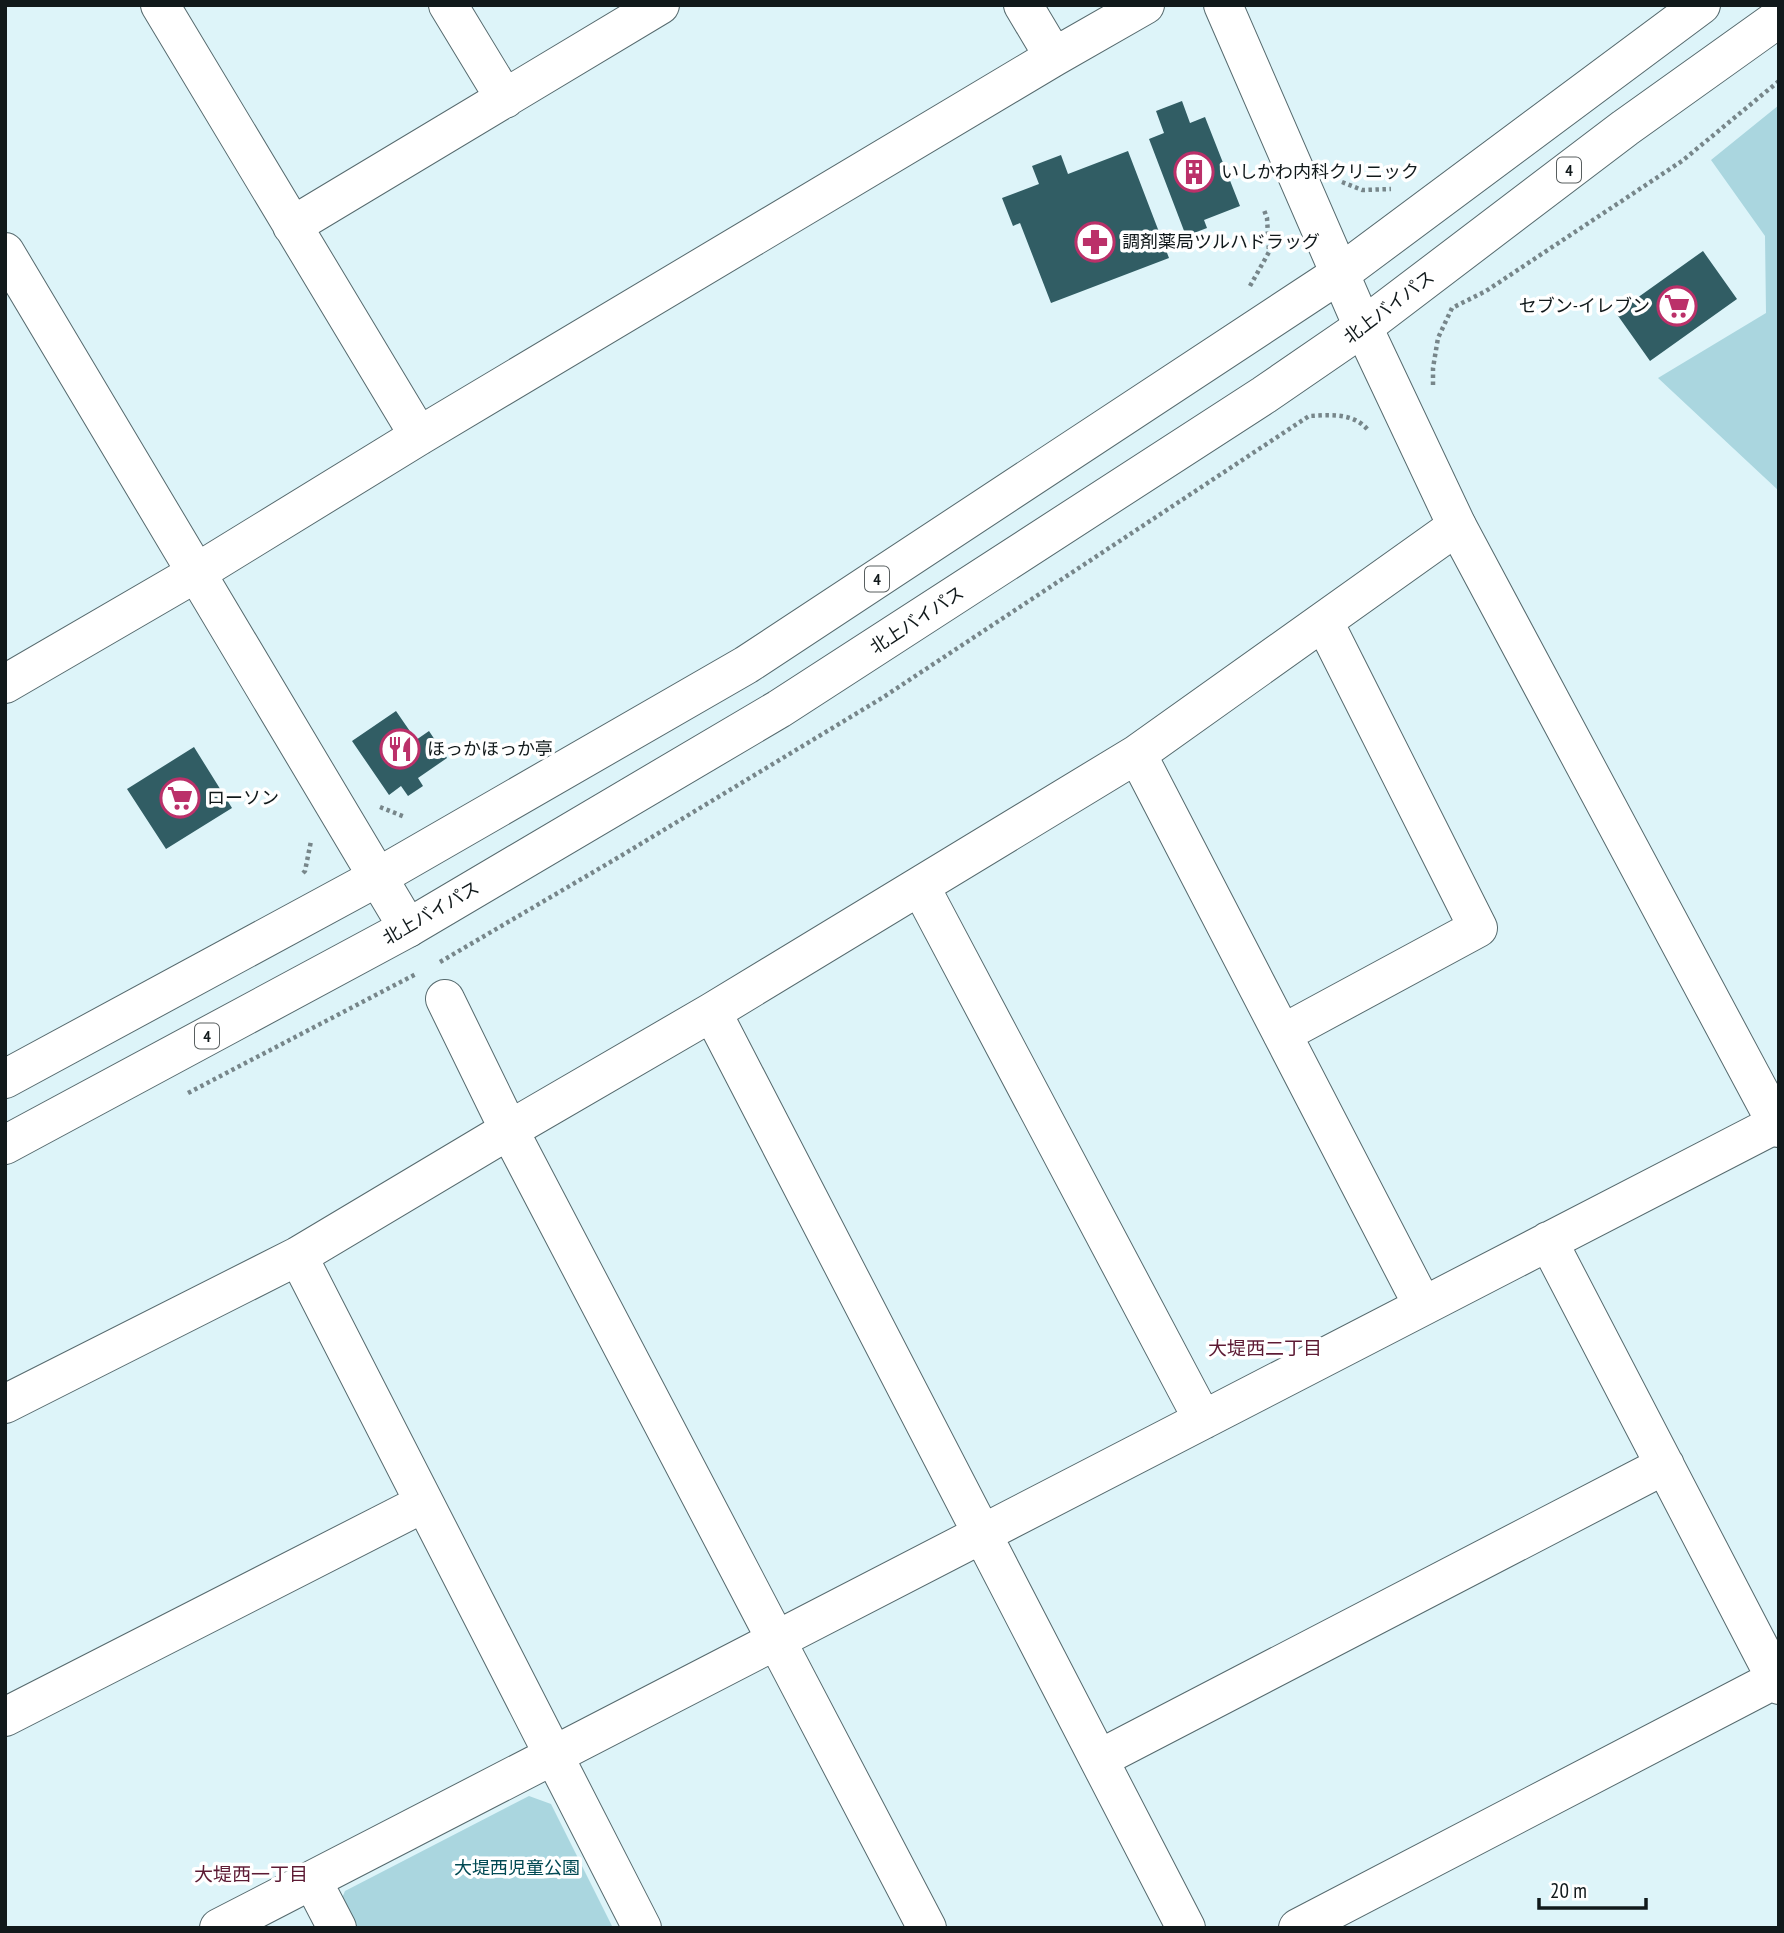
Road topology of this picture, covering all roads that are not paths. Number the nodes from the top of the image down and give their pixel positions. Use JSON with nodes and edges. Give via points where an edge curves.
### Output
{"nodes":[{"id":1,"x":160,"y":5,"type":"edge"},
{"id":2,"x":448,"y":5,"type":"edge"},
{"id":3,"x":660,"y":5,"type":"edge"},
{"id":4,"x":1023,"y":5,"type":"edge"},
{"id":5,"x":1145,"y":5,"type":"edge"},
{"id":6,"x":1223,"y":5,"type":"edge"},
{"id":7,"x":1701,"y":5,"type":"edge"},
{"id":8,"x":1779,"y":18,"type":"edge"},
{"id":9,"x":1054,"y":57,"type":"junction"},
{"id":10,"x":505,"y":99,"type":"junction"},
{"id":11,"x":292,"y":226,"type":"junction"},
{"id":12,"x":5,"y":252,"type":"edge"},
{"id":13,"x":1341,"y":273,"type":"junction"},
{"id":14,"x":1363,"y":327,"type":"junction"},
{"id":15,"x":419,"y":436,"type":"junction"},
{"id":16,"x":1457,"y":526,"type":"junction"},
{"id":17,"x":196,"y":573,"type":"junction"},
{"id":18,"x":1324,"y":622,"type":"junction"},
{"id":19,"x":5,"y":684,"type":"edge"},
{"id":20,"x":1137,"y":754,"type":"junction"},
{"id":21,"x":377,"y":877,"type":"junction"},
{"id":22,"x":920,"y":886,"type":"junction"},
{"id":23,"x":408,"y":928,"type":"junction"},
{"id":24,"x":445,"y":999,"type":"dead end"},
{"id":25,"x":712,"y":1012,"type":"junction"},
{"id":26,"x":1282,"y":1034,"type":"junction"},
{"id":27,"x":5,"y":1079,"type":"edge"},
{"id":28,"x":1778,"y":1126,"type":"edge"},
{"id":29,"x":509,"y":1130,"type":"junction"},
{"id":30,"x":5,"y":1145,"type":"edge"},
{"id":31,"x":1548,"y":1241,"type":"junction"},
{"id":32,"x":298,"y":1256,"type":"junction"},
{"id":33,"x":1423,"y":1306,"type":"junction"},
{"id":34,"x":5,"y":1404,"type":"edge"},
{"id":35,"x":1203,"y":1420,"type":"junction"},
{"id":36,"x":1665,"y":1465,"type":"junction"},
{"id":37,"x":424,"y":1503,"type":"junction"},
{"id":38,"x":983,"y":1534,"type":"junction"},
{"id":39,"x":777,"y":1640,"type":"junction"},
{"id":40,"x":1777,"y":1682,"type":"edge"},
{"id":41,"x":5,"y":1717,"type":"edge"},
{"id":42,"x":553,"y":1755,"type":"junction"},
{"id":43,"x":1099,"y":1759,"type":"junction"},
{"id":44,"x":313,"y":1880,"type":"junction"},
{"id":45,"x":219,"y":1928,"type":"edge"},
{"id":46,"x":337,"y":1928,"type":"edge"},
{"id":47,"x":642,"y":1928,"type":"edge"},
{"id":48,"x":927,"y":1928,"type":"edge"},
{"id":49,"x":1186,"y":1928,"type":"edge"},
{"id":50,"x":1298,"y":1928,"type":"edge"}],
"edges":[{"from":1,"to":11,"type":"main road"},
{"from":2,"to":10,"type":"main road"},
{"from":3,"to":10,"type":"main road"},
{"from":4,"to":9,"type":"main road"},
{"from":5,"to":9,"type":"main road"},
{"from":6,"to":13,"type":"main road"},
{"from":7,"to":13,"type":"main road","number":"4"},
{"from":8,"to":14,"type":"main road","name":"北上バイパス","number":"4","via":[[1625,128]]},
{"from":9,"to":15,"type":"main road"},
{"from":10,"to":11,"type":"main road"},
{"from":11,"to":15,"type":"main road"},
{"from":12,"to":17,"type":"main road"},
{"from":13,"to":14,"type":"main road"},
{"from":13,"to":21,"type":"main road","number":"4","via":[[746,665]]},
{"from":14,"to":16,"type":"main road"},
{"from":14,"to":23,"type":"main road","name":"北上バイパス","number":"4","via":[[1264,396],[779,709]]},
{"from":15,"to":17,"type":"main road"},
{"from":16,"to":18,"type":"main road"},
{"from":16,"to":28,"type":"main road"},
{"from":17,"to":19,"type":"main road"},
{"from":17,"to":21,"type":"main road"},
{"from":18,"to":20,"type":"main road"},
{"from":18,"to":26,"type":"main road","via":[[1478,928]]},
{"from":20,"to":22,"type":"main road"},
{"from":20,"to":26,"type":"main road"},
{"from":21,"to":23,"type":"main road"},
{"from":21,"to":27,"type":"main road","number":"4"},
{"from":22,"to":25,"type":"main road"},
{"from":22,"to":35,"type":"main road"},
{"from":23,"to":30,"type":"main road","name":"北上バイパス","number":"4"},
{"from":24,"to":29,"type":"main road"},
{"from":25,"to":29,"type":"main road"},
{"from":25,"to":38,"type":"main road"},
{"from":26,"to":33,"type":"main road"},
{"from":28,"to":31,"type":"main road"},
{"from":29,"to":32,"type":"main road"},
{"from":29,"to":39,"type":"main road"},
{"from":31,"to":33,"type":"main road"},
{"from":31,"to":36,"type":"main road"},
{"from":32,"to":34,"type":"main road"},
{"from":32,"to":37,"type":"main road"},
{"from":33,"to":35,"type":"main road"},
{"from":35,"to":38,"type":"main road"},
{"from":36,"to":40,"type":"main road"},
{"from":36,"to":43,"type":"main road"},
{"from":37,"to":41,"type":"main road"},
{"from":37,"to":42,"type":"main road"},
{"from":38,"to":39,"type":"main road"},
{"from":38,"to":43,"type":"main road"},
{"from":39,"to":42,"type":"main road"},
{"from":39,"to":48,"type":"main road"},
{"from":40,"to":50,"type":"main road"},
{"from":42,"to":44,"type":"main road"},
{"from":42,"to":47,"type":"main road"},
{"from":43,"to":49,"type":"main road"},
{"from":44,"to":45,"type":"main road"},
{"from":44,"to":46,"type":"main road"}]}
